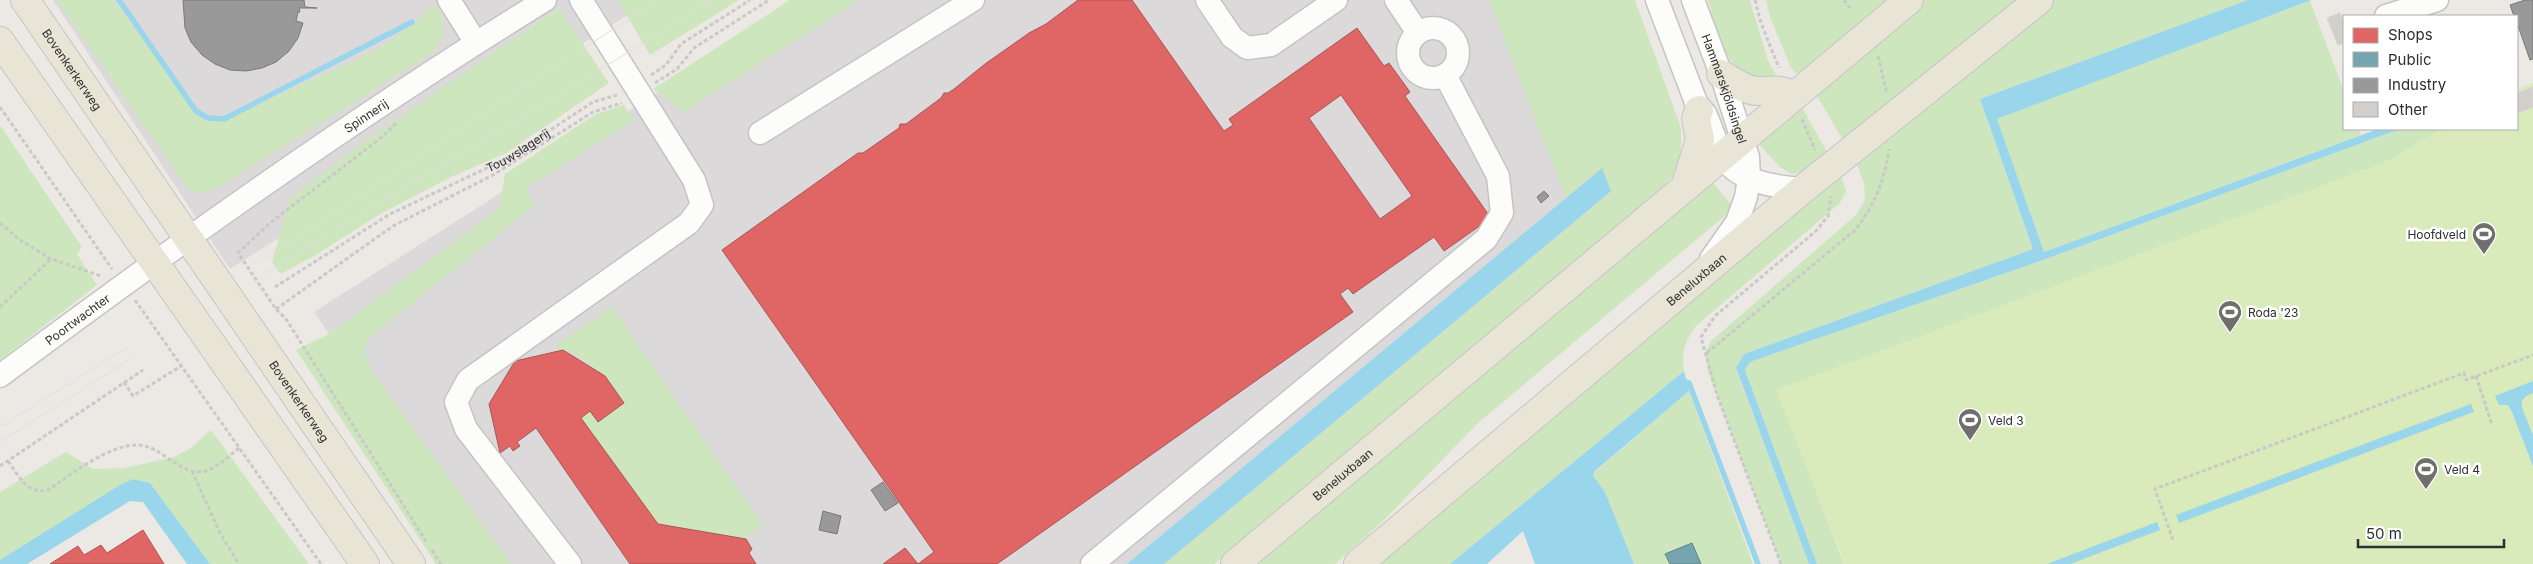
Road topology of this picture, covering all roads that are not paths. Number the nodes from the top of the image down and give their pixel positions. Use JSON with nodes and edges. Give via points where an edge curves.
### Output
{"nodes":[{"id":1,"x":25,"y":0,"type":"edge"},
{"id":2,"x":449,"y":0,"type":"edge"},
{"id":3,"x":545,"y":0,"type":"edge"},
{"id":4,"x":581,"y":0,"type":"edge"},
{"id":5,"x":973,"y":0,"type":"edge"},
{"id":6,"x":1207,"y":0,"type":"edge"},
{"id":7,"x":1336,"y":0,"type":"edge"},
{"id":8,"x":1396,"y":0,"type":"edge"},
{"id":9,"x":1657,"y":0,"type":"edge"},
{"id":10,"x":1693,"y":0,"type":"edge"},
{"id":11,"x":1909,"y":0,"type":"edge"},
{"id":12,"x":2039,"y":0,"type":"edge"},
{"id":13,"x":2436,"y":0,"type":"edge"},
{"id":14,"x":2389,"y":15,"type":"edge"},
{"id":15,"x":1418,"y":33,"type":"junction"},
{"id":16,"x":0,"y":41,"type":"edge"},
{"id":17,"x":476,"y":43,"type":"junction"},
{"id":18,"x":1721,"y":74,"type":"junction"},
{"id":19,"x":1445,"y":75,"type":"junction"},
{"id":20,"x":1793,"y":96,"type":"junction"},
{"id":21,"x":1699,"y":110,"type":"junction"},
{"id":22,"x":760,"y":133,"type":"dead end"},
{"id":23,"x":1732,"y":147,"type":"junction"},
{"id":24,"x":1749,"y":178,"type":"junction"},
{"id":25,"x":1686,"y":186,"type":"junction"},
{"id":26,"x":1803,"y":189,"type":"junction"},
{"id":27,"x":189,"y":237,"type":"junction"},
{"id":28,"x":154,"y":261,"type":"junction"},
{"id":29,"x":1695,"y":282,"type":"junction"},
{"id":30,"x":0,"y":376,"type":"edge"},
{"id":31,"x":365,"y":564,"type":"edge"},
{"id":32,"x":411,"y":564,"type":"edge"},
{"id":33,"x":570,"y":564,"type":"edge"},
{"id":34,"x":1092,"y":564,"type":"edge"},
{"id":35,"x":1235,"y":564,"type":"edge"},
{"id":36,"x":1358,"y":564,"type":"edge"}],
"edges":[{"from":1,"to":27,"type":"main road","name":"Bovenkerkerweg"},
{"from":2,"to":17,"type":"street"},
{"from":3,"to":17,"type":"street","name":"Spinnerij"},
{"from":4,"to":33,"type":"street","via":[[694,180],[702,205],[688,224],[468,380],[456,402],[466,429]]},
{"from":5,"to":22,"type":"street"},
{"from":6,"to":7,"type":"street","via":[[1232,37],[1247,48],[1271,45]]},
{"from":8,"to":15,"type":"street"},
{"from":9,"to":21,"type":"street","name":"Hammarskjöldsingel"},
{"from":10,"to":18,"type":"street","name":"Hammarskjöldsingel"},
{"from":11,"to":20,"type":"main road","name":"Beneluxbaan"},
{"from":12,"to":26,"type":"main road","name":"Beneluxbaan"},
{"from":13,"to":14,"type":"street"},
{"from":15,"to":19,"type":"street","via":[[1409,47],[1410,64],[1424,77]]},
{"from":15,"to":19,"type":"street","via":[[1436,29],[1444,31],[1455,42],[1458,57]]},
{"from":16,"to":28,"type":"main road"},
{"from":17,"to":27,"type":"street","name":"Spinnerij"},
{"from":18,"to":20,"type":"main road","via":[[1746,88],[1756,91],[1777,89]]},
{"from":18,"to":23,"type":"street","name":"Hammarskjöldsingel"},
{"from":19,"to":34,"type":"street","via":[[1498,176],[1502,213],[1486,239]]},
{"from":20,"to":23,"type":"main road","name":"Beneluxbaan"},
{"from":21,"to":23,"type":"street","name":"Hammarskjöldsingel","via":[[1706,113]]},
{"from":21,"to":25,"type":"main road","via":[[1696,119],[1700,140]]},
{"from":23,"to":24,"type":"street","name":"Hammarskjöldsingel"},
{"from":23,"to":25,"type":"main road","name":"Beneluxbaan"},
{"from":24,"to":26,"type":"street","name":"Hammarskjöldsingel","via":[[1777,187]]},
{"from":24,"to":29,"type":"street","via":[[1737,222]]},
{"from":25,"to":35,"type":"main road","name":"Beneluxbaan"},
{"from":26,"to":29,"type":"main road","name":"Beneluxbaan"},
{"from":27,"to":28,"type":"street"},
{"from":27,"to":32,"type":"main road","name":"Bovenkerkerweg"},
{"from":28,"to":30,"type":"street","name":"Poortwachter"},
{"from":28,"to":31,"type":"main road"},
{"from":29,"to":36,"type":"main road","name":"Beneluxbaan"}]}
